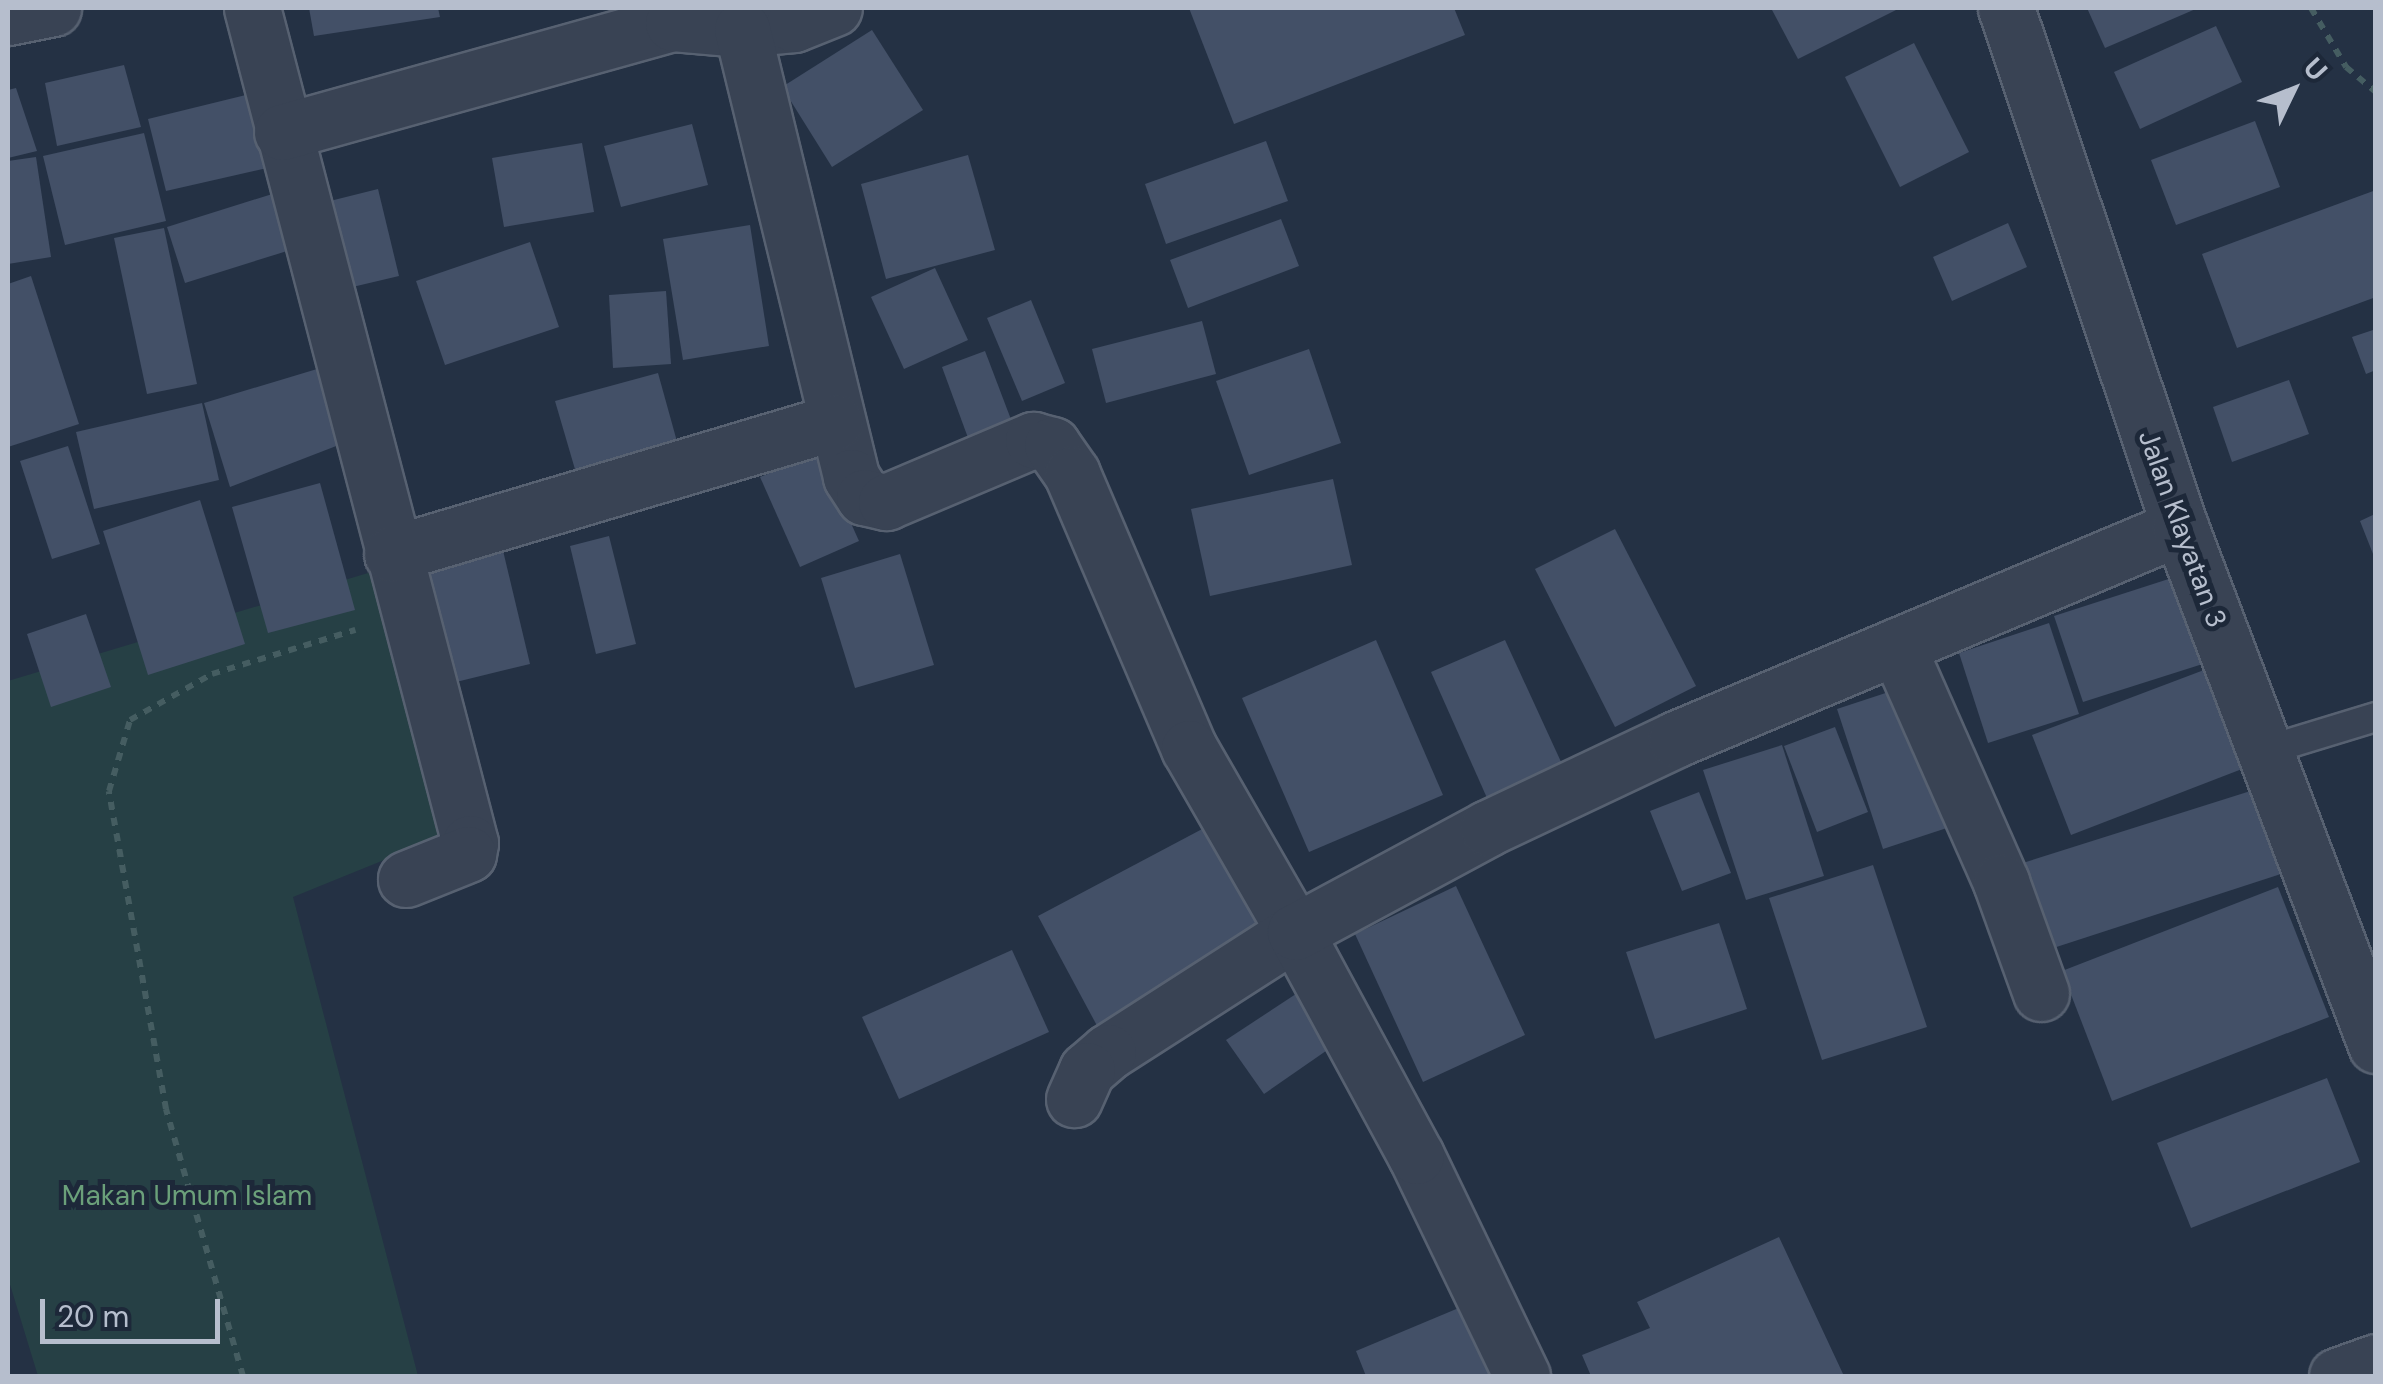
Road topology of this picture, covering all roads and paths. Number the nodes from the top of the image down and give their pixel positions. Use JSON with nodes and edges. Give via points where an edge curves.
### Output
{"nodes":[{"id":1,"x":53,"y":8,"type":"edge"},
{"id":2,"x":252,"y":8,"type":"edge"},
{"id":3,"x":834,"y":8,"type":"edge"},
{"id":4,"x":2006,"y":8,"type":"edge"},
{"id":5,"x":2310,"y":8,"type":"edge"},
{"id":6,"x":8,"y":16,"type":"edge"},
{"id":7,"x":742,"y":29,"type":"junction"},
{"id":8,"x":2376,"y":92,"type":"edge"},
{"id":9,"x":282,"y":132,"type":"junction"},
{"id":10,"x":836,"y":422,"type":"junction"},
{"id":11,"x":2180,"y":526,"type":"junction"},
{"id":12,"x":392,"y":554,"type":"junction"},
{"id":13,"x":409,"y":614,"type":"junction"},
{"id":14,"x":1898,"y":646,"type":"junction"},
{"id":15,"x":2376,"y":716,"type":"edge"},
{"id":16,"x":2264,"y":752,"type":"junction"},
{"id":17,"x":406,"y":879,"type":"dead end"},
{"id":18,"x":1295,"y":932,"type":"junction"},
{"id":19,"x":2360,"y":949,"type":"edge"},
{"id":20,"x":2040,"y":994,"type":"dead end"},
{"id":21,"x":2376,"y":1045,"type":"edge"},
{"id":22,"x":1074,"y":1100,"type":"dead end"},
{"id":23,"x":2376,"y":1362,"type":"edge"},
{"id":24,"x":243,"y":1376,"type":"edge"},
{"id":25,"x":1522,"y":1376,"type":"edge"},
{"id":26,"x":2337,"y":1376,"type":"edge"}],
"edges":[{"from":1,"to":6,"type":"street"},
{"from":2,"to":9,"type":"street"},
{"from":3,"to":7,"type":"street","via":[[794,24]]},
{"from":4,"to":11,"type":"street","name":"Jalan Klayatan 3"},
{"from":5,"to":8,"type":"path","via":[[2346,67]]},
{"from":7,"to":9,"type":"street","via":[[673,23]]},
{"from":7,"to":10,"type":"street"},
{"from":9,"to":12,"type":"street","via":[[341,335]]},
{"from":10,"to":12,"type":"street"},
{"from":10,"to":18,"type":"street","via":[[851,478],[864,498],[882,502],[1032,440],[1052,445],[1072,474],[1189,748]]},
{"from":11,"to":14,"type":"street"},
{"from":11,"to":16,"type":"street","name":"Jalan Klayatan 3"},
{"from":12,"to":13,"type":"street"},
{"from":13,"to":17,"type":"street","via":[[470,843],[468,854]]},
{"from":13,"to":24,"type":"path","via":[[212,674],[130,720],[109,791],[166,1109]]},
{"from":14,"to":18,"type":"street","via":[[1676,739],[1488,828]]},
{"from":14,"to":20,"type":"street","via":[[2000,882]]},
{"from":15,"to":16,"type":"lane"},
{"from":16,"to":19,"type":"street","name":"Jalan Klayatan 3"},
{"from":18,"to":22,"type":"street","via":[[1108,1052],[1087,1070]]},
{"from":18,"to":25,"type":"street","via":[[1416,1156]]},
{"from":19,"to":21,"type":"street","name":"Jalan Klayatan 3"},
{"from":23,"to":26,"type":"street"}]}
